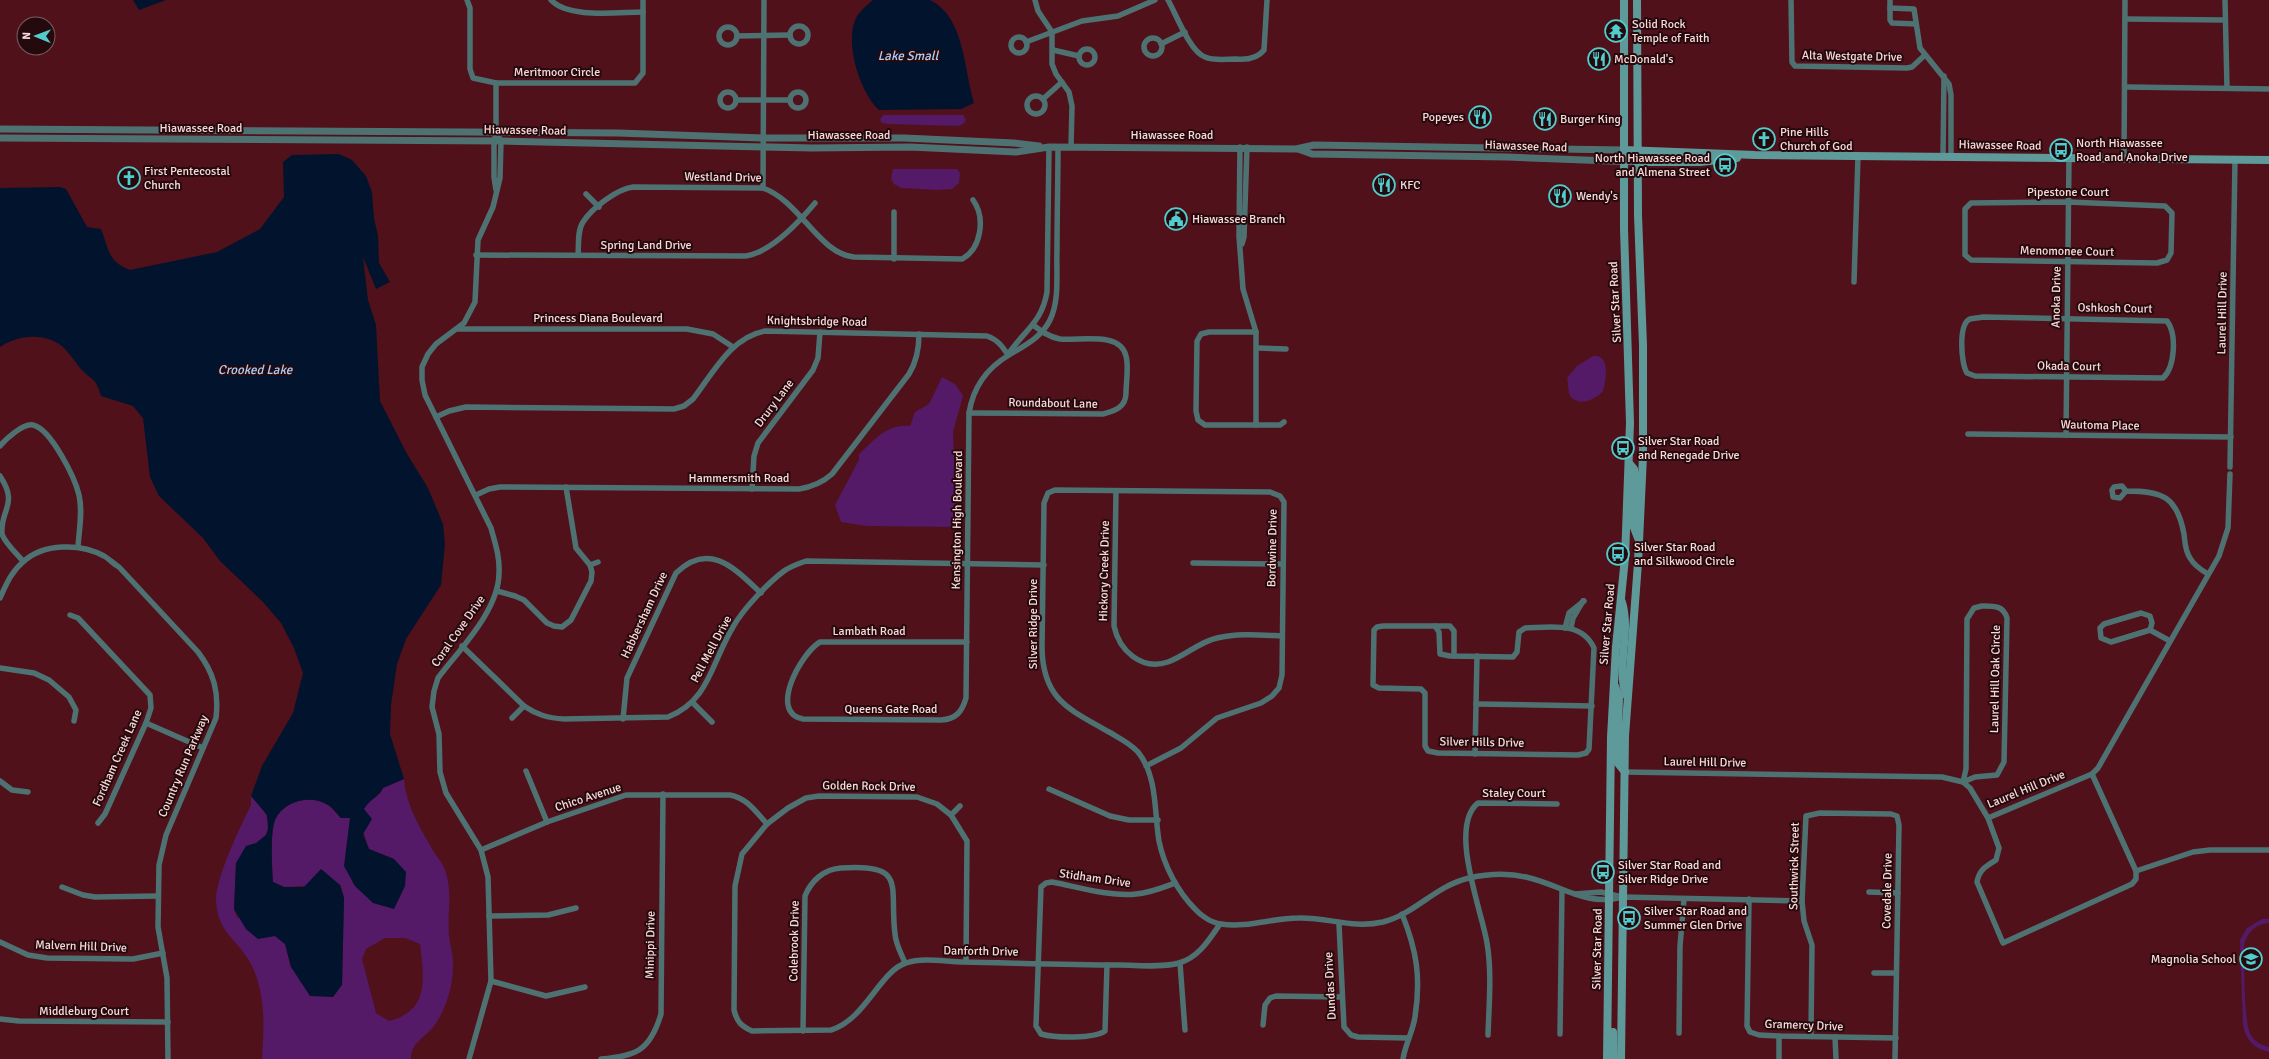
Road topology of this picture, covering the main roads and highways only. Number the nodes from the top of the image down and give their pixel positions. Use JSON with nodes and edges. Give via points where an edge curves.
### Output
{"nodes":[{"id":1,"x":1624,"y":0,"type":"edge"},
{"id":2,"x":1630,"y":0,"type":"edge"},
{"id":3,"x":1637,"y":0,"type":"edge"},
{"id":4,"x":1637,"y":9,"type":"junction"},
{"id":5,"x":1624,"y":150,"type":"junction"},
{"id":6,"x":1637,"y":150,"type":"junction"},
{"id":7,"x":1755,"y":155,"type":"junction"},
{"id":8,"x":2269,"y":160,"type":"edge"},
{"id":9,"x":1637,"y":162,"type":"junction"},
{"id":10,"x":1629,"y":463,"type":"junction"},
{"id":11,"x":1626,"y":522,"type":"junction"},
{"id":12,"x":1639,"y":542,"type":"junction"},
{"id":13,"x":1621,"y":598,"type":"junction"},
{"id":14,"x":1635,"y":599,"type":"junction"},
{"id":15,"x":1614,"y":684,"type":"junction"},
{"id":16,"x":1627,"y":700,"type":"junction"},
{"id":17,"x":1625,"y":772,"type":"junction"},
{"id":18,"x":1608,"y":1016,"type":"junction"},
{"id":19,"x":1607,"y":1059,"type":"edge"},
{"id":20,"x":1613,"y":1059,"type":"edge"},
{"id":21,"x":1621,"y":1059,"type":"edge"}],
"edges":[{"from":1,"to":5,"type":"main road","name":"Silver Star Road"},
{"from":2,"to":4,"type":"main road"},
{"from":3,"to":4,"type":"main road","name":"Silver Star Road"},
{"from":4,"to":6,"type":"main road","name":"Silver Star Road"},
{"from":5,"to":6,"type":"main road","name":"Hiawassee Road"},
{"from":5,"to":10,"type":"main road","name":"Silver Star Road","via":[[1624,229],[1630,384]]},
{"from":6,"to":7,"type":"main road","name":"Hiawassee Road"},
{"from":6,"to":9,"type":"main road","name":"Silver Star Road"},
{"from":7,"to":8,"type":"main road","name":"Hiawassee Road"},
{"from":7,"to":9,"type":"main road","name":"Hiawassee Road","via":[[1700,162]]},
{"from":9,"to":12,"type":"main road","name":"Silver Star Road","via":[[1644,398]]},
{"from":10,"to":11,"type":"main road","name":"Silver Star Road"},
{"from":10,"to":12,"type":"main road","via":[[1635,475],[1633,525]]},
{"from":11,"to":13,"type":"main road","name":"Silver Star Road"},
{"from":11,"to":14,"type":"main road","via":[[1631,540],[1627,585]]},
{"from":12,"to":14,"type":"main road","name":"Silver Star Road"},
{"from":13,"to":15,"type":"main road","name":"Silver Star Road"},
{"from":13,"to":16,"type":"main road","via":[[1626,615],[1621,682]]},
{"from":14,"to":16,"type":"main road","name":"Silver Star Road"},
{"from":15,"to":17,"type":"main road","via":[[1619,697],[1617,762]]},
{"from":15,"to":18,"type":"main road","name":"Silver Star Road","via":[[1611,737]]},
{"from":16,"to":17,"type":"main road","name":"Silver Star Road"},
{"from":17,"to":21,"type":"main road","name":"Silver Star Road"},
{"from":18,"to":19,"type":"main road","name":"Silver Star Road"},
{"from":18,"to":20,"type":"main road","via":[[1613,1032]]}]}
